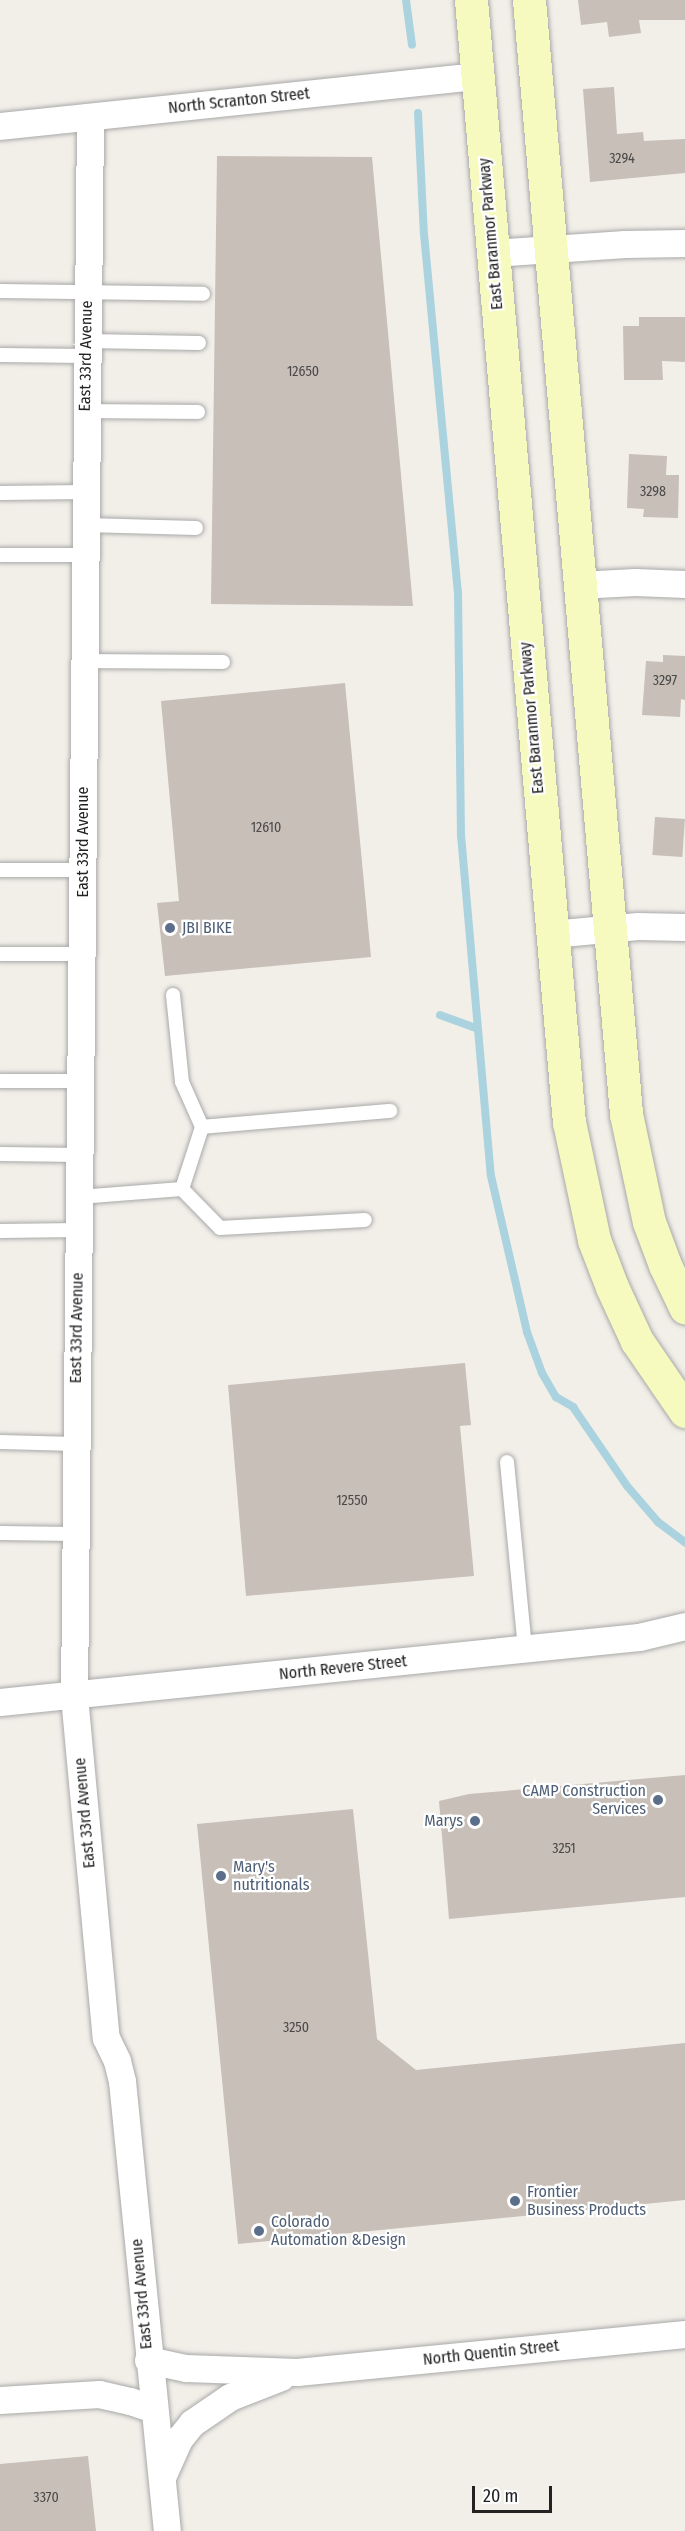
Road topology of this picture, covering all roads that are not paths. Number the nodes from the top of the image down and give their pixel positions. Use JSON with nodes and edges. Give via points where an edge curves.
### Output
{"nodes":[{"id":1,"x":471,"y":0,"type":"edge"},
{"id":2,"x":529,"y":0,"type":"edge"},
{"id":3,"x":478,"y":76,"type":"junction"},
{"id":4,"x":90,"y":118,"type":"junction"},
{"id":5,"x":0,"y":126,"type":"edge"},
{"id":6,"x":685,"y":243,"type":"edge"},
{"id":7,"x":550,"y":248,"type":"junction"},
{"id":8,"x":493,"y":253,"type":"junction"},
{"id":9,"x":0,"y":291,"type":"edge"},
{"id":10,"x":87,"y":291,"type":"junction"},
{"id":11,"x":202,"y":294,"type":"dead end"},
{"id":12,"x":199,"y":343,"type":"dead end"},
{"id":13,"x":87,"y":348,"type":"junction"},
{"id":14,"x":0,"y":355,"type":"edge"},
{"id":15,"x":86,"y":411,"type":"junction"},
{"id":16,"x":198,"y":412,"type":"dead end"},
{"id":17,"x":85,"y":492,"type":"junction"},
{"id":18,"x":0,"y":493,"type":"edge"},
{"id":19,"x":85,"y":525,"type":"junction"},
{"id":20,"x":196,"y":528,"type":"dead end"},
{"id":21,"x":0,"y":555,"type":"edge"},
{"id":22,"x":85,"y":555,"type":"junction"},
{"id":23,"x":685,"y":584,"type":"edge"},
{"id":24,"x":578,"y":585,"type":"junction"},
{"id":25,"x":84,"y":661,"type":"junction"},
{"id":26,"x":223,"y":662,"type":"dead end"},
{"id":27,"x":0,"y":870,"type":"edge"},
{"id":28,"x":82,"y":870,"type":"junction"},
{"id":29,"x":685,"y":927,"type":"edge"},
{"id":30,"x":608,"y":928,"type":"junction"},
{"id":31,"x":551,"y":934,"type":"junction"},
{"id":32,"x":0,"y":954,"type":"edge"},
{"id":33,"x":82,"y":954,"type":"junction"},
{"id":34,"x":173,"y":995,"type":"dead end"},
{"id":35,"x":0,"y":1081,"type":"edge"},
{"id":36,"x":80,"y":1081,"type":"junction"},
{"id":37,"x":390,"y":1111,"type":"dead end"},
{"id":38,"x":202,"y":1127,"type":"junction"},
{"id":39,"x":0,"y":1154,"type":"edge"},
{"id":40,"x":80,"y":1155,"type":"junction"},
{"id":41,"x":182,"y":1190,"type":"junction"},
{"id":42,"x":79,"y":1197,"type":"junction"},
{"id":43,"x":365,"y":1220,"type":"dead end"},
{"id":44,"x":79,"y":1230,"type":"junction"},
{"id":45,"x":0,"y":1231,"type":"edge"},
{"id":46,"x":685,"y":1306,"type":"edge"},
{"id":47,"x":685,"y":1411,"type":"edge"},
{"id":48,"x":0,"y":1442,"type":"edge"},
{"id":49,"x":76,"y":1444,"type":"junction"},
{"id":50,"x":507,"y":1462,"type":"dead end"},
{"id":51,"x":0,"y":1533,"type":"edge"},
{"id":52,"x":75,"y":1534,"type":"junction"},
{"id":53,"x":685,"y":1626,"type":"edge"},
{"id":54,"x":525,"y":1649,"type":"junction"},
{"id":55,"x":74,"y":1696,"type":"junction"},
{"id":56,"x":0,"y":1702,"type":"edge"},
{"id":57,"x":685,"y":2334,"type":"edge"},
{"id":58,"x":148,"y":2360,"type":"junction"},
{"id":59,"x":297,"y":2372,"type":"junction"},
{"id":60,"x":0,"y":2400,"type":"edge"},
{"id":61,"x":153,"y":2409,"type":"junction"},
{"id":62,"x":162,"y":2477,"type":"junction"},
{"id":63,"x":167,"y":2531,"type":"edge"}],
"edges":[{"from":1,"to":3,"type":"street","name":"East Baranmor Parkway"},
{"from":2,"to":7,"type":"street"},
{"from":3,"to":4,"type":"street","name":"North Scranton Street"},
{"from":3,"to":8,"type":"street","name":"East Baranmor Parkway"},
{"from":4,"to":5,"type":"street","name":"North Scranton Street"},
{"from":4,"to":10,"type":"street","name":"East 33rd Avenue"},
{"from":6,"to":7,"type":"street"},
{"from":7,"to":8,"type":"street"},
{"from":7,"to":24,"type":"street"},
{"from":8,"to":31,"type":"street","name":"East Baranmor Parkway"},
{"from":9,"to":10,"type":"lane"},
{"from":10,"to":11,"type":"lane"},
{"from":10,"to":13,"type":"street","name":"East 33rd Avenue"},
{"from":12,"to":13,"type":"lane"},
{"from":13,"to":14,"type":"lane"},
{"from":13,"to":15,"type":"street","name":"East 33rd Avenue"},
{"from":15,"to":16,"type":"lane"},
{"from":15,"to":17,"type":"street","name":"East 33rd Avenue"},
{"from":17,"to":18,"type":"lane"},
{"from":17,"to":19,"type":"street","name":"East 33rd Avenue"},
{"from":19,"to":20,"type":"lane"},
{"from":19,"to":22,"type":"street","name":"East 33rd Avenue"},
{"from":21,"to":22,"type":"lane"},
{"from":22,"to":25,"type":"street","name":"East 33rd Avenue"},
{"from":23,"to":24,"type":"street"},
{"from":24,"to":30,"type":"street"},
{"from":25,"to":26,"type":"lane"},
{"from":25,"to":28,"type":"street","name":"East 33rd Avenue"},
{"from":27,"to":28,"type":"lane"},
{"from":28,"to":33,"type":"street","name":"East 33rd Avenue"},
{"from":29,"to":30,"type":"street"},
{"from":30,"to":31,"type":"street"},
{"from":30,"to":46,"type":"street","via":[[626,1114],[637,1174],[649,1222]]},
{"from":31,"to":47,"type":"street","name":"East Baranmor Parkway","via":[[569,1122],[594,1240],[637,1341]]},
{"from":32,"to":33,"type":"lane"},
{"from":33,"to":36,"type":"street","name":"East 33rd Avenue"},
{"from":34,"to":38,"type":"lane","via":[[182,1082]]},
{"from":35,"to":36,"type":"lane"},
{"from":36,"to":40,"type":"street","name":"East 33rd Avenue"},
{"from":37,"to":38,"type":"lane"},
{"from":38,"to":41,"type":"lane"},
{"from":39,"to":40,"type":"lane"},
{"from":40,"to":42,"type":"street","name":"East 33rd Avenue"},
{"from":41,"to":42,"type":"lane"},
{"from":41,"to":43,"type":"lane","via":[[220,1228]]},
{"from":42,"to":44,"type":"street","name":"East 33rd Avenue"},
{"from":44,"to":45,"type":"lane"},
{"from":44,"to":49,"type":"street","name":"East 33rd Avenue"},
{"from":48,"to":49,"type":"lane"},
{"from":49,"to":52,"type":"street","name":"East 33rd Avenue"},
{"from":50,"to":54,"type":"lane"},
{"from":51,"to":52,"type":"lane"},
{"from":52,"to":55,"type":"street","name":"East 33rd Avenue"},
{"from":53,"to":54,"type":"street","name":"North Revere Street","via":[[639,1637]]},
{"from":54,"to":55,"type":"street","name":"North Revere Street"},
{"from":55,"to":56,"type":"street","name":"North Revere Street"},
{"from":55,"to":58,"type":"street","name":"East 33rd Avenue","via":[[106,2038],[122,2081]]},
{"from":57,"to":59,"type":"street","name":"North Quentin Street"},
{"from":58,"to":59,"type":"street","name":"North Quentin Street","via":[[186,2368]]},
{"from":58,"to":61,"type":"street","name":"East 33rd Avenue"},
{"from":59,"to":62,"type":"street","name":"North Quentin Street","via":[[242,2391],[205,2412],[179,2439]]},
{"from":60,"to":61,"type":"street","via":[[99,2394]]},
{"from":61,"to":62,"type":"street","name":"East 33rd Avenue"},
{"from":62,"to":63,"type":"street","name":"East 33rd Avenue"}]}
